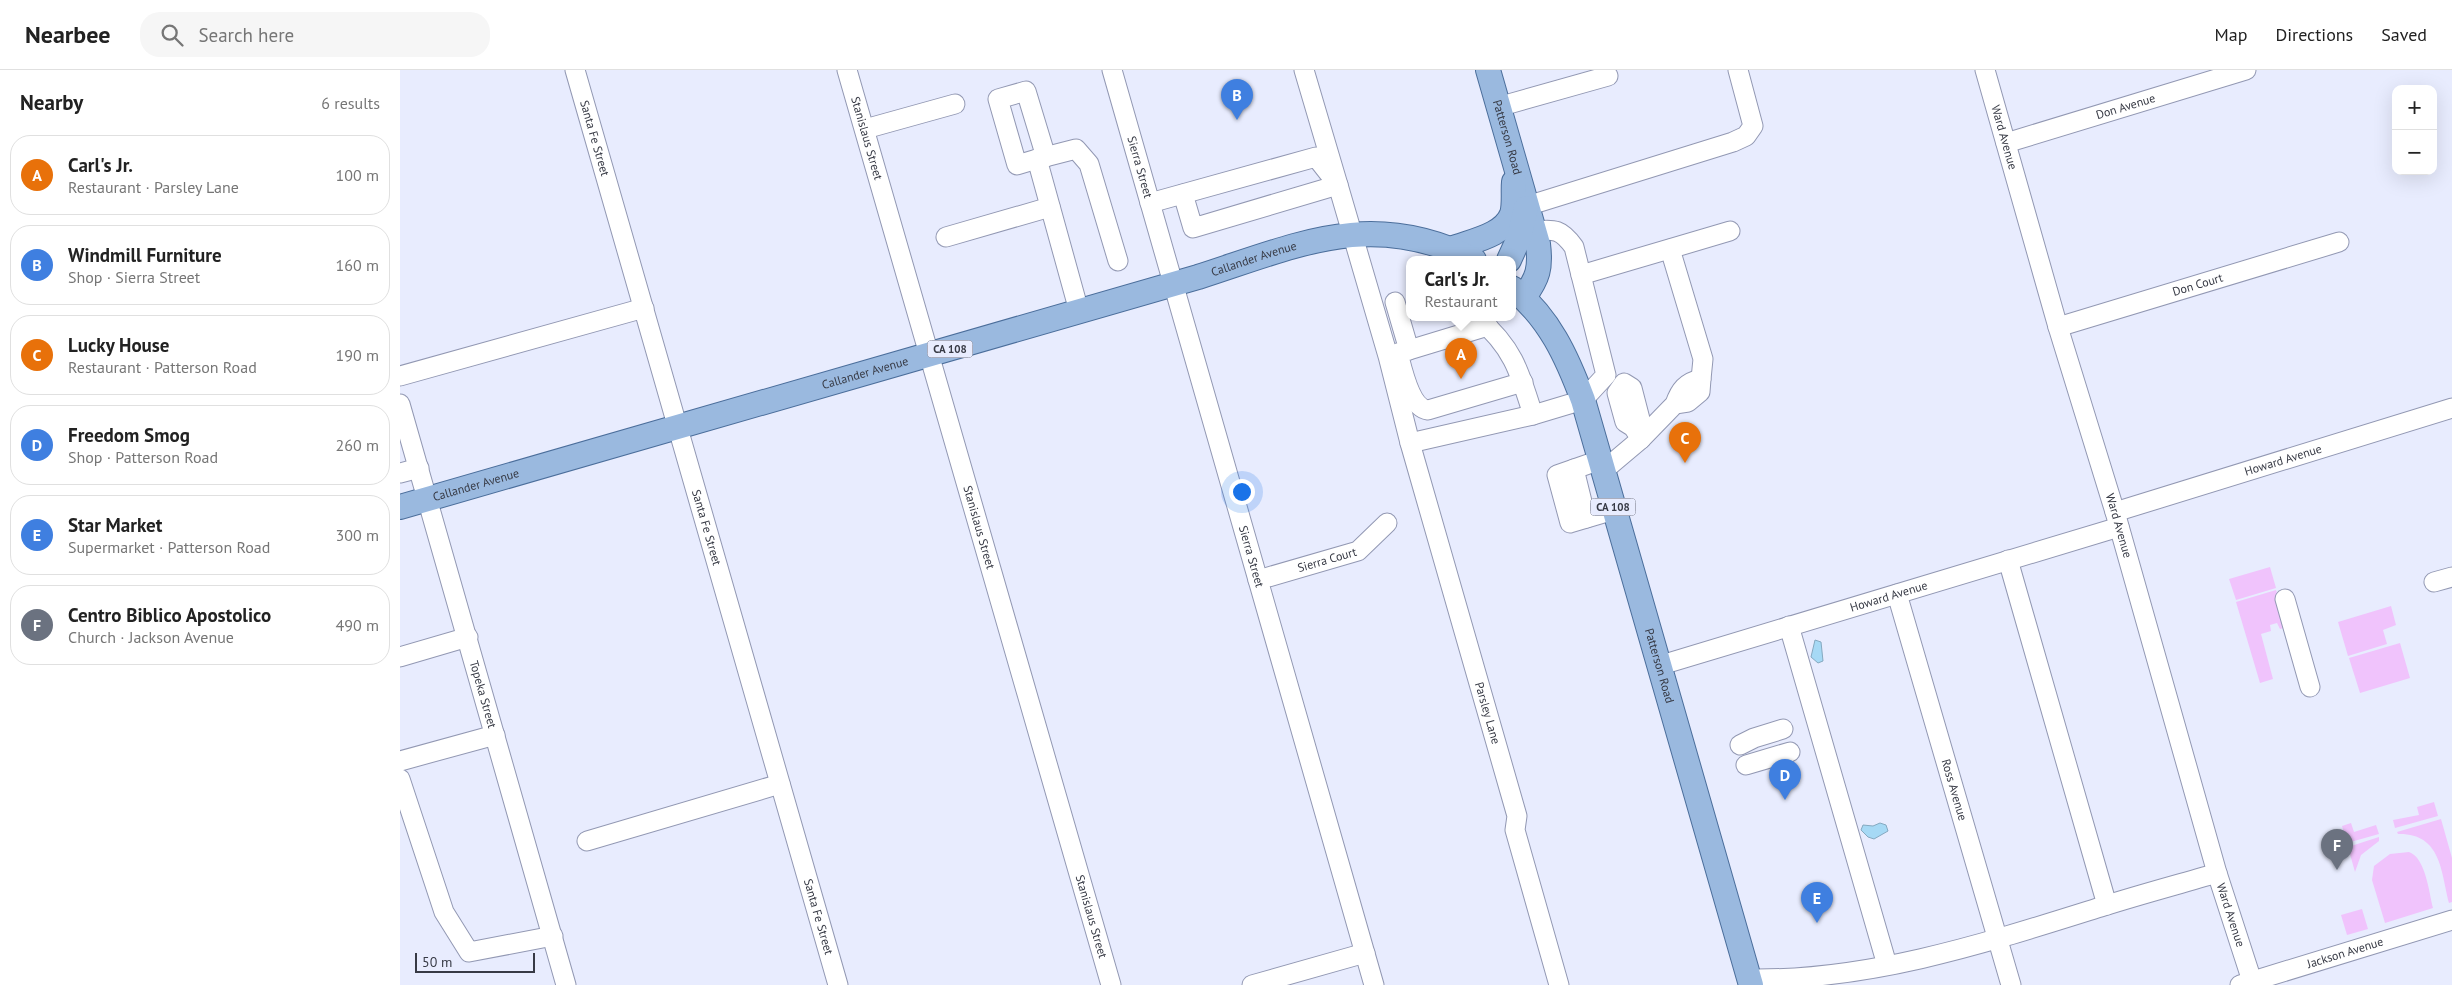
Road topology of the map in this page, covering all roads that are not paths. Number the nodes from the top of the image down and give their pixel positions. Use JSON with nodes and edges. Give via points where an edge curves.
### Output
{"nodes":[{"id":1,"x":575,"y":70,"type":"edge"},
{"id":2,"x":848,"y":70,"type":"edge"},
{"id":3,"x":1112,"y":70,"type":"edge"},
{"id":4,"x":1304,"y":70,"type":"edge"},
{"id":5,"x":1488,"y":70,"type":"edge"},
{"id":6,"x":1738,"y":70,"type":"edge"},
{"id":7,"x":1985,"y":70,"type":"edge"},
{"id":8,"x":2246,"y":70,"type":"edge"},
{"id":9,"x":1608,"y":76,"type":"dead end"},
{"id":10,"x":955,"y":104,"type":"dead end"},
{"id":11,"x":1498,"y":107,"type":"junction"},
{"id":12,"x":865,"y":129,"type":"junction"},
{"id":13,"x":2006,"y":143,"type":"junction"},
{"id":14,"x":1514,"y":162,"type":"junction"},
{"id":15,"x":1338,"y":185,"type":"junction"},
{"id":16,"x":1183,"y":194,"type":"junction"},
{"id":17,"x":1150,"y":203,"type":"junction"},
{"id":18,"x":1527,"y":206,"type":"junction"},
{"id":19,"x":1050,"y":207,"type":"junction"},
{"id":20,"x":1534,"y":231,"type":"junction"},
{"id":21,"x":1730,"y":231,"type":"dead end"},
{"id":22,"x":1351,"y":234,"type":"junction"},
{"id":23,"x":946,"y":237,"type":"dead end"},
{"id":24,"x":2339,"y":242,"type":"dead end"},
{"id":25,"x":1451,"y":248,"type":"junction"},
{"id":26,"x":1670,"y":248,"type":"junction"},
{"id":27,"x":1466,"y":256,"type":"edge"},
{"id":28,"x":1511,"y":256,"type":"edge"},
{"id":29,"x":1118,"y":261,"type":"dead end"},
{"id":30,"x":1581,"y":275,"type":"junction"},
{"id":31,"x":1174,"y":283,"type":"junction"},
{"id":32,"x":1518,"y":293,"type":"edge"},
{"id":33,"x":1402,"y":300,"type":"edge"},
{"id":34,"x":644,"y":308,"type":"junction"},
{"id":35,"x":1373,"y":308,"type":"junction"},
{"id":36,"x":1079,"y":311,"type":"junction"},
{"id":37,"x":1483,"y":322,"type":"edge"},
{"id":38,"x":2058,"y":328,"type":"junction"},
{"id":39,"x":1404,"y":352,"type":"junction"},
{"id":40,"x":930,"y":354,"type":"junction"},
{"id":41,"x":1606,"y":375,"type":"junction"},
{"id":42,"x":400,"y":376,"type":"edge"},
{"id":43,"x":1523,"y":382,"type":"junction"},
{"id":44,"x":1583,"y":400,"type":"junction"},
{"id":45,"x":400,"y":404,"type":"edge"},
{"id":46,"x":2452,"y":408,"type":"edge"},
{"id":47,"x":1533,"y":415,"type":"junction"},
{"id":48,"x":679,"y":425,"type":"junction"},
{"id":49,"x":1637,"y":433,"type":"junction"},
{"id":50,"x":1410,"y":443,"type":"junction"},
{"id":51,"x":1602,"y":466,"type":"junction"},
{"id":52,"x":419,"y":468,"type":"junction"},
{"id":53,"x":400,"y":473,"type":"edge"},
{"id":54,"x":426,"y":500,"type":"junction"},
{"id":55,"x":400,"y":507,"type":"edge"},
{"id":56,"x":1614,"y":510,"type":"junction"},
{"id":57,"x":2117,"y":519,"type":"junction"},
{"id":58,"x":1387,"y":524,"type":"dead end"},
{"id":59,"x":2008,"y":560,"type":"junction"},
{"id":60,"x":1258,"y":580,"type":"junction"},
{"id":61,"x":1897,"y":594,"type":"junction"},
{"id":62,"x":2286,"y":599,"type":"dead end"},
{"id":63,"x":1789,"y":626,"type":"junction"},
{"id":64,"x":468,"y":637,"type":"junction"},
{"id":65,"x":400,"y":657,"type":"edge"},
{"id":66,"x":1658,"y":666,"type":"junction"},
{"id":67,"x":2310,"y":687,"type":"dead end"},
{"id":68,"x":496,"y":735,"type":"junction"},
{"id":69,"x":1786,"y":740,"type":"dead end"},
{"id":70,"x":1743,"y":754,"type":"dead end"},
{"id":71,"x":400,"y":761,"type":"edge"},
{"id":72,"x":400,"y":779,"type":"edge"},
{"id":73,"x":780,"y":784,"type":"junction"},
{"id":74,"x":586,"y":841,"type":"dead end"},
{"id":75,"x":2217,"y":873,"type":"junction"},
{"id":76,"x":2108,"y":905,"type":"junction"},
{"id":77,"x":2452,"y":920,"type":"edge"},
{"id":78,"x":553,"y":936,"type":"junction"},
{"id":79,"x":1997,"y":940,"type":"junction"},
{"id":80,"x":1365,"y":953,"type":"junction"},
{"id":81,"x":1888,"y":965,"type":"junction"},
{"id":82,"x":1750,"y":982,"type":"edge"},
{"id":83,"x":2245,"y":983,"type":"edge"},
{"id":84,"x":566,"y":985,"type":"edge"},
{"id":85,"x":838,"y":985,"type":"edge"},
{"id":86,"x":1111,"y":985,"type":"edge"},
{"id":87,"x":1252,"y":985,"type":"edge"},
{"id":88,"x":1374,"y":985,"type":"edge"},
{"id":89,"x":1559,"y":985,"type":"edge"},
{"id":90,"x":2011,"y":985,"type":"edge"}],
"edges":[{"from":1,"to":34,"type":"street","name":"Santa Fe Street"},
{"from":2,"to":12,"type":"street","name":"Stanislaus Street"},
{"from":3,"to":17,"type":"street","name":"Sierra Street"},
{"from":4,"to":15,"type":"street","name":"Parsley Lane"},
{"from":5,"to":11,"type":"main road","name":"Patterson Road"},
{"from":6,"to":18,"type":"street","via":[[1753,126],[1746,136]]},
{"from":7,"to":13,"type":"street","name":"Ward Avenue"},
{"from":8,"to":13,"type":"street","name":"Don Avenue"},
{"from":9,"to":11,"type":"street"},
{"from":10,"to":12,"type":"street"},
{"from":11,"to":14,"type":"main road","name":"Patterson Road"},
{"from":12,"to":40,"type":"street","name":"Stanislaus Street"},
{"from":13,"to":38,"type":"street","name":"Ward Avenue"},
{"from":14,"to":18,"type":"main road","name":"Patterson Road"},
{"from":14,"to":25,"type":"main road","via":[[1512,213],[1503,227]]},
{"from":15,"to":16,"type":"street","via":[[1316,157]]},
{"from":15,"to":16,"type":"street","via":[[1193,228]]},
{"from":15,"to":22,"type":"street","name":"Parsley Lane"},
{"from":16,"to":17,"type":"street"},
{"from":17,"to":31,"type":"street","name":"Sierra Street"},
{"from":18,"to":20,"type":"main road","name":"Patterson Road"},
{"from":18,"to":28,"type":"main road"},
{"from":19,"to":23,"type":"street"},
{"from":19,"to":29,"type":"street","via":[[1041,158],[1076,149],[1090,164]]},
{"from":19,"to":36,"type":"street"},
{"from":20,"to":30,"type":"street","via":[[1554,229],[1566,237],[1574,247]]},
{"from":20,"to":32,"type":"main road","name":"Patterson Road","via":[[1540,264],[1535,282]]},
{"from":21,"to":26,"type":"street"},
{"from":22,"to":25,"type":"main road","name":"Callander Avenue","number":"CA 108","via":[[1400,235]]},
{"from":22,"to":31,"type":"main road","name":"Callander Avenue","number":"CA 108","via":[[1308,241]]},
{"from":22,"to":35,"type":"street","name":"Parsley Lane"},
{"from":24,"to":38,"type":"street","name":"Don Court"},
{"from":25,"to":27,"type":"main road","name":"Callander Avenue","number":"CA 108"},
{"from":26,"to":30,"type":"street"},
{"from":26,"to":49,"type":"street","via":[[1703,359],[1700,392],[1688,402],[1675,404]]},
{"from":30,"to":41,"type":"street"},
{"from":31,"to":36,"type":"main road","name":"Callander Avenue","number":"CA 108"},
{"from":31,"to":60,"type":"street","name":"Sierra Street"},
{"from":32,"to":44,"type":"main road","name":"Patterson Road","number":"CA 108","via":[[1544,320],[1563,350]]},
{"from":33,"to":35,"type":"street"},
{"from":33,"to":39,"type":"street"},
{"from":34,"to":42,"type":"street"},
{"from":34,"to":48,"type":"street","name":"Santa Fe Street"},
{"from":35,"to":50,"type":"street","name":"Parsley Lane"},
{"from":36,"to":40,"type":"main road","name":"Callander Avenue","number":"CA 108"},
{"from":37,"to":39,"type":"street"},
{"from":37,"to":43,"type":"street","via":[[1495,332]]},
{"from":38,"to":57,"type":"street","name":"Ward Avenue"},
{"from":39,"to":43,"type":"street","via":[[1411,393],[1422,409],[1428,410]]},
{"from":40,"to":48,"type":"main road","name":"Callander Avenue","number":"CA 108"},
{"from":40,"to":86,"type":"street","name":"Stanislaus Street"},
{"from":41,"to":44,"type":"street"},
{"from":41,"to":49,"type":"street","via":[[1624,383],[1617,393],[1625,422]]},
{"from":43,"to":47,"type":"street"},
{"from":44,"to":47,"type":"street"},
{"from":44,"to":51,"type":"main road","name":"Patterson Road","number":"CA 108"},
{"from":45,"to":52,"type":"street","name":"Topeka Street"},
{"from":46,"to":57,"type":"street","name":"Howard Avenue"},
{"from":47,"to":50,"type":"street"},
{"from":48,"to":54,"type":"main road","name":"Callander Avenue","number":"CA 108"},
{"from":48,"to":73,"type":"street","name":"Santa Fe Street"},
{"from":49,"to":51,"type":"street"},
{"from":50,"to":89,"type":"street","name":"Parsley Lane","via":[[1516,816],[1515,830]]},
{"from":51,"to":56,"type":"main road","name":"Patterson Road","number":"CA 108"},
{"from":51,"to":56,"type":"street","via":[[1557,474],[1570,522]]},
{"from":52,"to":53,"type":"street"},
{"from":52,"to":54,"type":"street","name":"Topeka Street"},
{"from":54,"to":55,"type":"main road","name":"Callander Avenue","number":"CA 108"},
{"from":54,"to":64,"type":"street","name":"Topeka Street"},
{"from":56,"to":66,"type":"main road","name":"Patterson Road","number":"CA 108"},
{"from":57,"to":59,"type":"street","name":"Howard Avenue"},
{"from":57,"to":75,"type":"street","name":"Ward Avenue"},
{"from":58,"to":60,"type":"street","name":"Sierra Court","via":[[1358,551]]},
{"from":59,"to":61,"type":"street","name":"Howard Avenue"},
{"from":59,"to":76,"type":"street"},
{"from":60,"to":80,"type":"street","name":"Sierra Street"},
{"from":61,"to":63,"type":"street","name":"Howard Avenue"},
{"from":61,"to":79,"type":"street","name":"Ross Avenue"},
{"from":62,"to":67,"type":"street"},
{"from":63,"to":66,"type":"street","name":"Howard Avenue"},
{"from":63,"to":81,"type":"street"},
{"from":64,"to":65,"type":"street"},
{"from":64,"to":68,"type":"street","name":"Topeka Street"},
{"from":66,"to":82,"type":"main road","name":"Patterson Road","number":"CA 108"},
{"from":68,"to":71,"type":"street"},
{"from":68,"to":78,"type":"street","name":"Topeka Street"},
{"from":69,"to":70,"type":"street"},
{"from":72,"to":78,"type":"street","via":[[444,912],[469,952]]},
{"from":73,"to":74,"type":"street"},
{"from":73,"to":85,"type":"street","name":"Santa Fe Street"},
{"from":75,"to":76,"type":"street"},
{"from":75,"to":83,"type":"street","name":"Ward Avenue"},
{"from":76,"to":79,"type":"street"},
{"from":77,"to":83,"type":"street","name":"Jackson Avenue"},
{"from":78,"to":84,"type":"street","name":"Topeka Street"},
{"from":79,"to":81,"type":"street"},
{"from":79,"to":90,"type":"street","name":"Ross Avenue"},
{"from":80,"to":87,"type":"street"},
{"from":80,"to":88,"type":"street","name":"Sierra Street"},
{"from":81,"to":82,"type":"street"}]}
